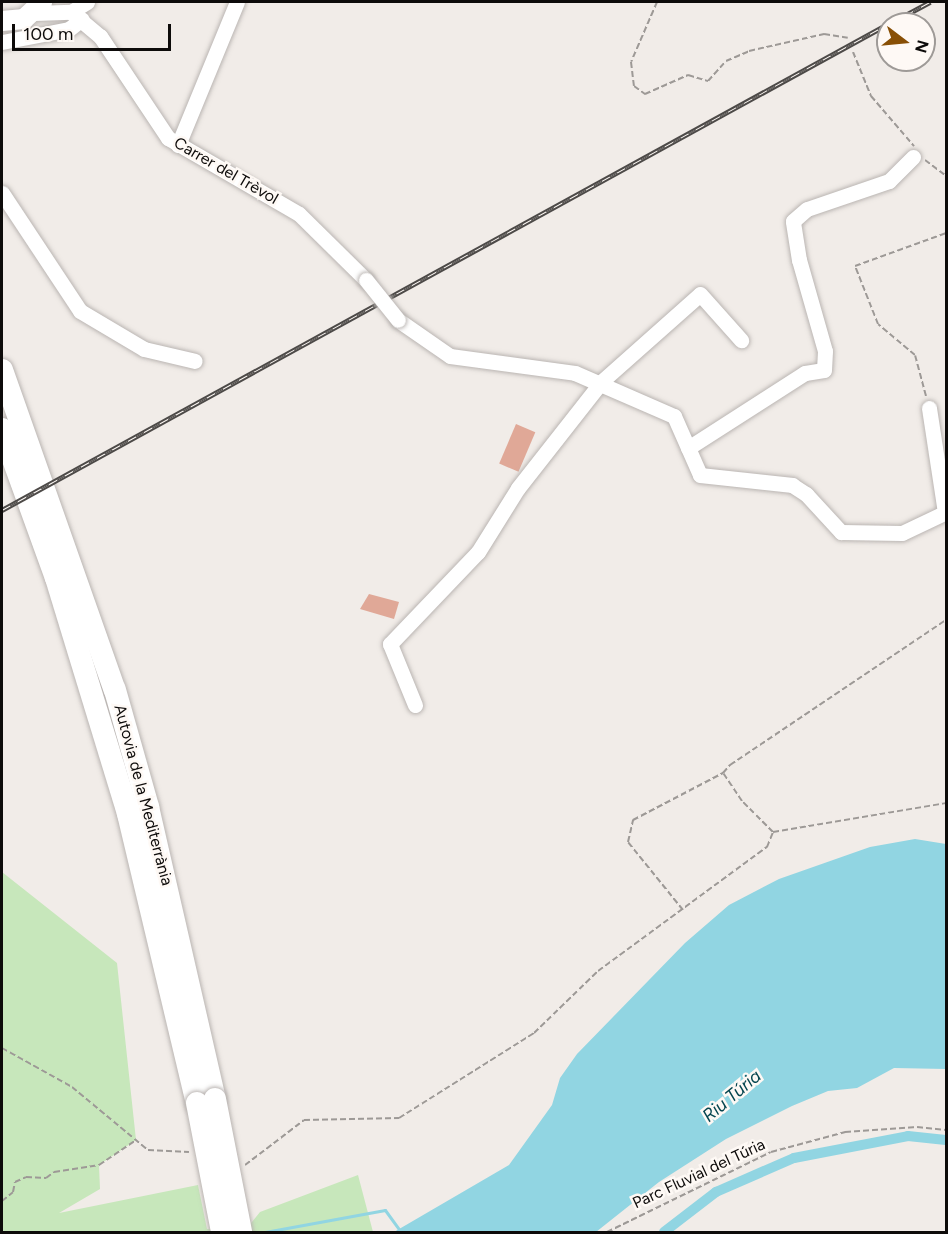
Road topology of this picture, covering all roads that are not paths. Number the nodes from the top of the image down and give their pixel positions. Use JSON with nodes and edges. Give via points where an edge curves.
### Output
{"nodes":[{"id":1,"x":87,"y":2,"type":"edge"},
{"id":2,"x":237,"y":2,"type":"edge"},
{"id":3,"x":38,"y":7,"type":"edge"},
{"id":4,"x":76,"y":16,"type":"junction"},
{"id":5,"x":2,"y":21,"type":"edge"},
{"id":6,"x":2,"y":42,"type":"edge"},
{"id":7,"x":178,"y":145,"type":"junction"},
{"id":8,"x":913,"y":157,"type":"dead end"},
{"id":9,"x":2,"y":193,"type":"edge"},
{"id":10,"x":741,"y":340,"type":"dead end"},
{"id":11,"x":195,"y":361,"type":"dead end"},
{"id":12,"x":2,"y":370,"type":"edge"},
{"id":13,"x":601,"y":382,"type":"junction"},
{"id":14,"x":929,"y":408,"type":"road end"},
{"id":15,"x":2,"y":429,"type":"edge"},
{"id":16,"x":688,"y":448,"type":"junction"},
{"id":17,"x":946,"y":512,"type":"edge"},
{"id":18,"x":415,"y":705,"type":"dead end"},
{"id":19,"x":206,"y":1101,"type":"junction"},
{"id":20,"x":222,"y":1233,"type":"edge"},
{"id":21,"x":241,"y":1233,"type":"edge"}],
"edges":[{"from":1,"to":4,"type":"street"},
{"from":2,"to":7,"type":"street"},
{"from":3,"to":4,"type":"street"},
{"from":3,"to":5,"type":"main road"},
{"from":4,"to":6,"type":"street","via":[[69,28]]},
{"from":4,"to":7,"type":"street","name":"Carrer del Trèvol","via":[[105,43],[168,138]]},
{"from":7,"to":13,"type":"street","name":"Carrer del Trèvol","bridge":true,"via":[[299,214],[366,280],[398,320],[450,356],[491,364],[546,366]]},
{"from":8,"to":16,"type":"street","via":[[889,181],[807,209],[793,220],[799,260],[825,351],[824,370],[805,373]]},
{"from":9,"to":11,"type":"street","via":[[80,311],[144,349]]},
{"from":10,"to":13,"type":"street","via":[[699,294]]},
{"from":12,"to":19,"type":"highway","name":"Autovia de la Mediterrània","via":[[115,690],[148,807]]},
{"from":13,"to":16,"type":"street","name":"Carrer del Trèvol","via":[[674,416]]},
{"from":13,"to":18,"type":"street","via":[[518,488],[478,552],[390,644]]},
{"from":14,"to":17,"type":"street"},
{"from":15,"to":19,"type":"highway","name":"Autovia de la Mediterrània","via":[[56,578],[116,771]]},
{"from":16,"to":17,"type":"street","name":"Carrer del Trèvol","via":[[700,475],[708,479],[792,484],[806,494],[830,524],[848,535],[902,533]]},
{"from":19,"to":20,"type":"highway","name":"Autovia de la Mediterrània","bridge":true},
{"from":19,"to":21,"type":"highway","name":"Autovia de la Mediterrània","bridge":true}]}
